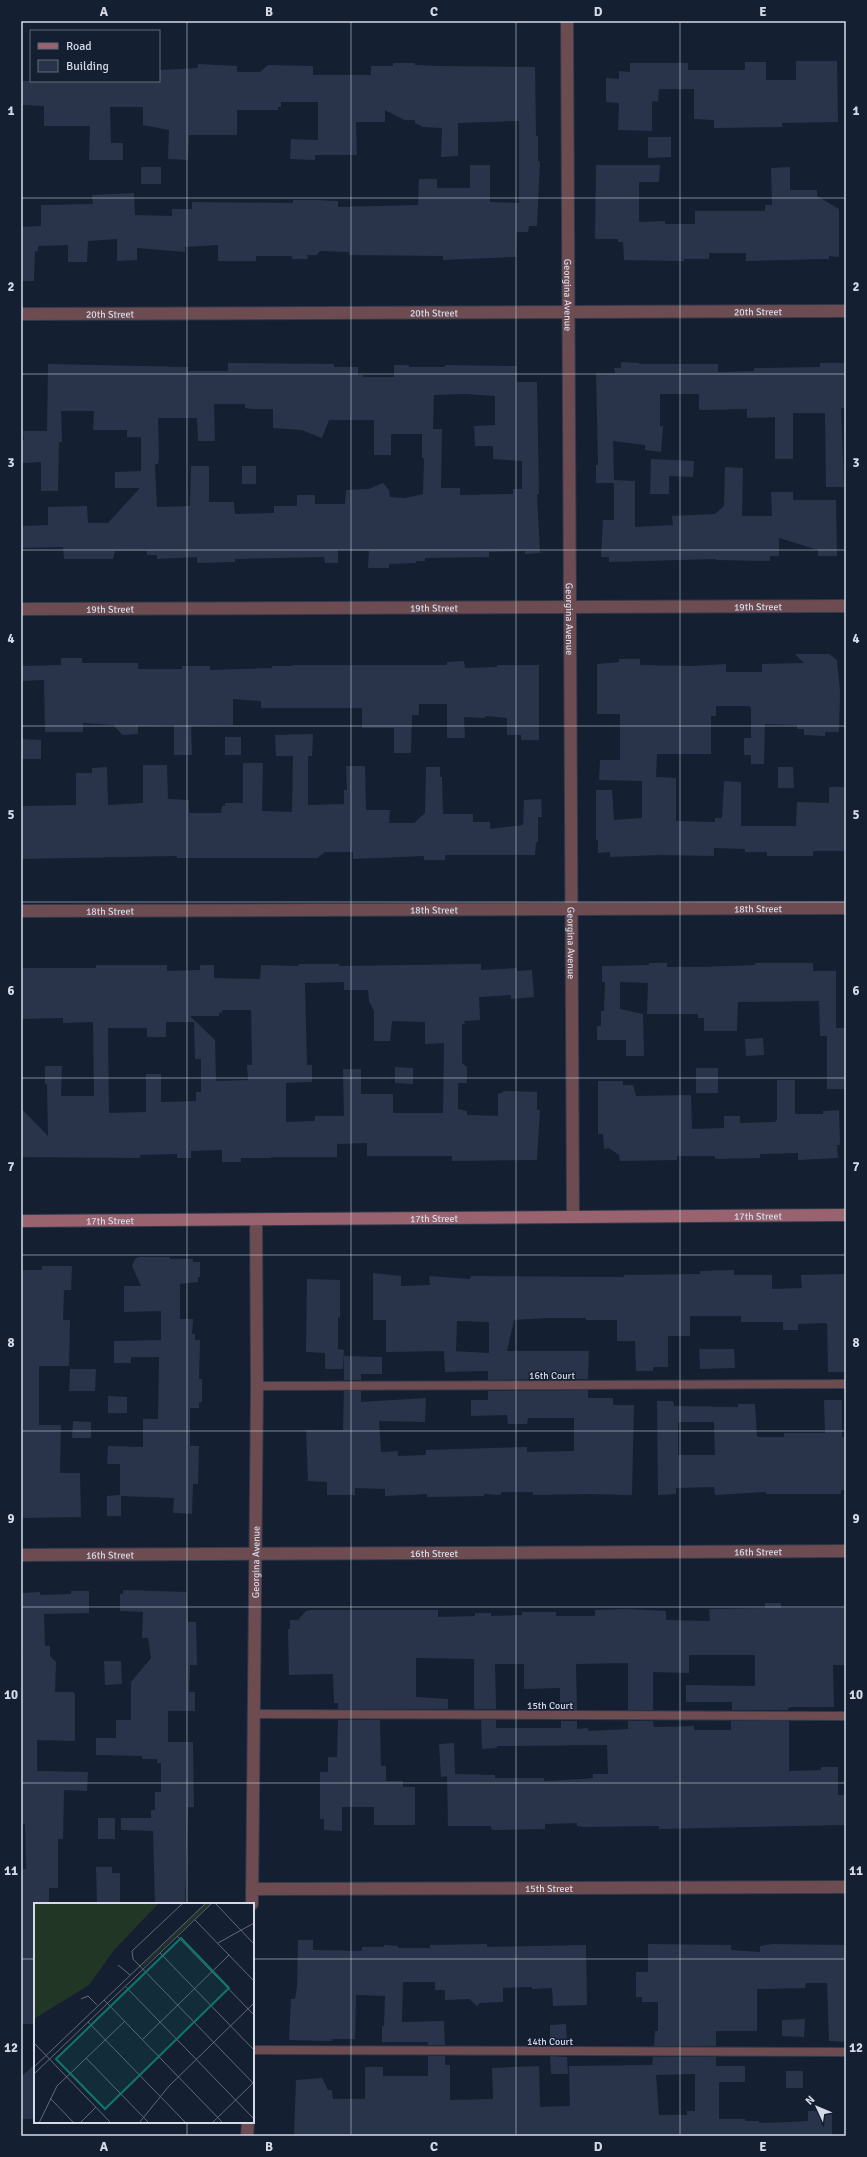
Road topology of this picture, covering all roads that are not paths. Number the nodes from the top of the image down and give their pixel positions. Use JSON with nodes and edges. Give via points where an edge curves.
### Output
{"nodes":[{"id":1,"x":567,"y":21,"type":"edge"},
{"id":2,"x":846,"y":311,"type":"edge"},
{"id":3,"x":568,"y":312,"type":"junction"},
{"id":4,"x":21,"y":314,"type":"edge"},
{"id":5,"x":846,"y":606,"type":"edge"},
{"id":6,"x":570,"y":607,"type":"junction"},
{"id":7,"x":21,"y":610,"type":"edge"},
{"id":8,"x":846,"y":908,"type":"edge"},
{"id":9,"x":571,"y":909,"type":"junction"},
{"id":10,"x":21,"y":912,"type":"edge"},
{"id":11,"x":846,"y":1215,"type":"edge"},
{"id":12,"x":573,"y":1216,"type":"junction"},
{"id":13,"x":256,"y":1220,"type":"junction"},
{"id":14,"x":21,"y":1221,"type":"edge"},
{"id":15,"x":846,"y":1384,"type":"edge"},
{"id":16,"x":257,"y":1386,"type":"junction"},
{"id":17,"x":846,"y":1551,"type":"edge"},
{"id":18,"x":21,"y":1555,"type":"edge"},
{"id":19,"x":256,"y":1555,"type":"junction"},
{"id":20,"x":254,"y":1714,"type":"junction"},
{"id":21,"x":846,"y":1716,"type":"edge"},
{"id":22,"x":846,"y":1887,"type":"edge"},
{"id":23,"x":252,"y":1889,"type":"junction"},
{"id":24,"x":252,"y":1903,"type":"edge"},
{"id":25,"x":254,"y":2050,"type":"edge"},
{"id":26,"x":846,"y":2052,"type":"edge"},
{"id":27,"x":248,"y":2123,"type":"edge"},
{"id":28,"x":247,"y":2136,"type":"edge"}],
"edges":[{"from":1,"to":3,"type":"street","name":"Georgina Avenue"},
{"from":2,"to":3,"type":"street","name":"20th Street"},
{"from":3,"to":4,"type":"street","name":"20th Street"},
{"from":3,"to":6,"type":"street","name":"Georgina Avenue"},
{"from":5,"to":6,"type":"street","name":"19th Street"},
{"from":6,"to":7,"type":"street","name":"19th Street"},
{"from":6,"to":9,"type":"street","name":"Georgina Avenue"},
{"from":8,"to":9,"type":"street","name":"18th Street"},
{"from":9,"to":10,"type":"street","name":"18th Street"},
{"from":9,"to":12,"type":"street","name":"Georgina Avenue"},
{"from":11,"to":12,"type":"street","name":"17th Street"},
{"from":12,"to":13,"type":"street","name":"17th Street"},
{"from":13,"to":14,"type":"street","name":"17th Street"},
{"from":13,"to":16,"type":"street","name":"Georgina Avenue"},
{"from":15,"to":16,"type":"lane","name":"16th Court"},
{"from":16,"to":19,"type":"street","name":"Georgina Avenue"},
{"from":17,"to":19,"type":"street","name":"16th Street"},
{"from":18,"to":19,"type":"street","name":"16th Street"},
{"from":19,"to":20,"type":"street","name":"Georgina Avenue"},
{"from":20,"to":21,"type":"lane","name":"15th Court"},
{"from":20,"to":23,"type":"street","name":"Georgina Avenue"},
{"from":22,"to":23,"type":"street","name":"15th Street"},
{"from":23,"to":24,"type":"street","name":"Georgina Avenue"},
{"from":25,"to":26,"type":"lane","name":"14th Court"},
{"from":27,"to":28,"type":"street"}]}
